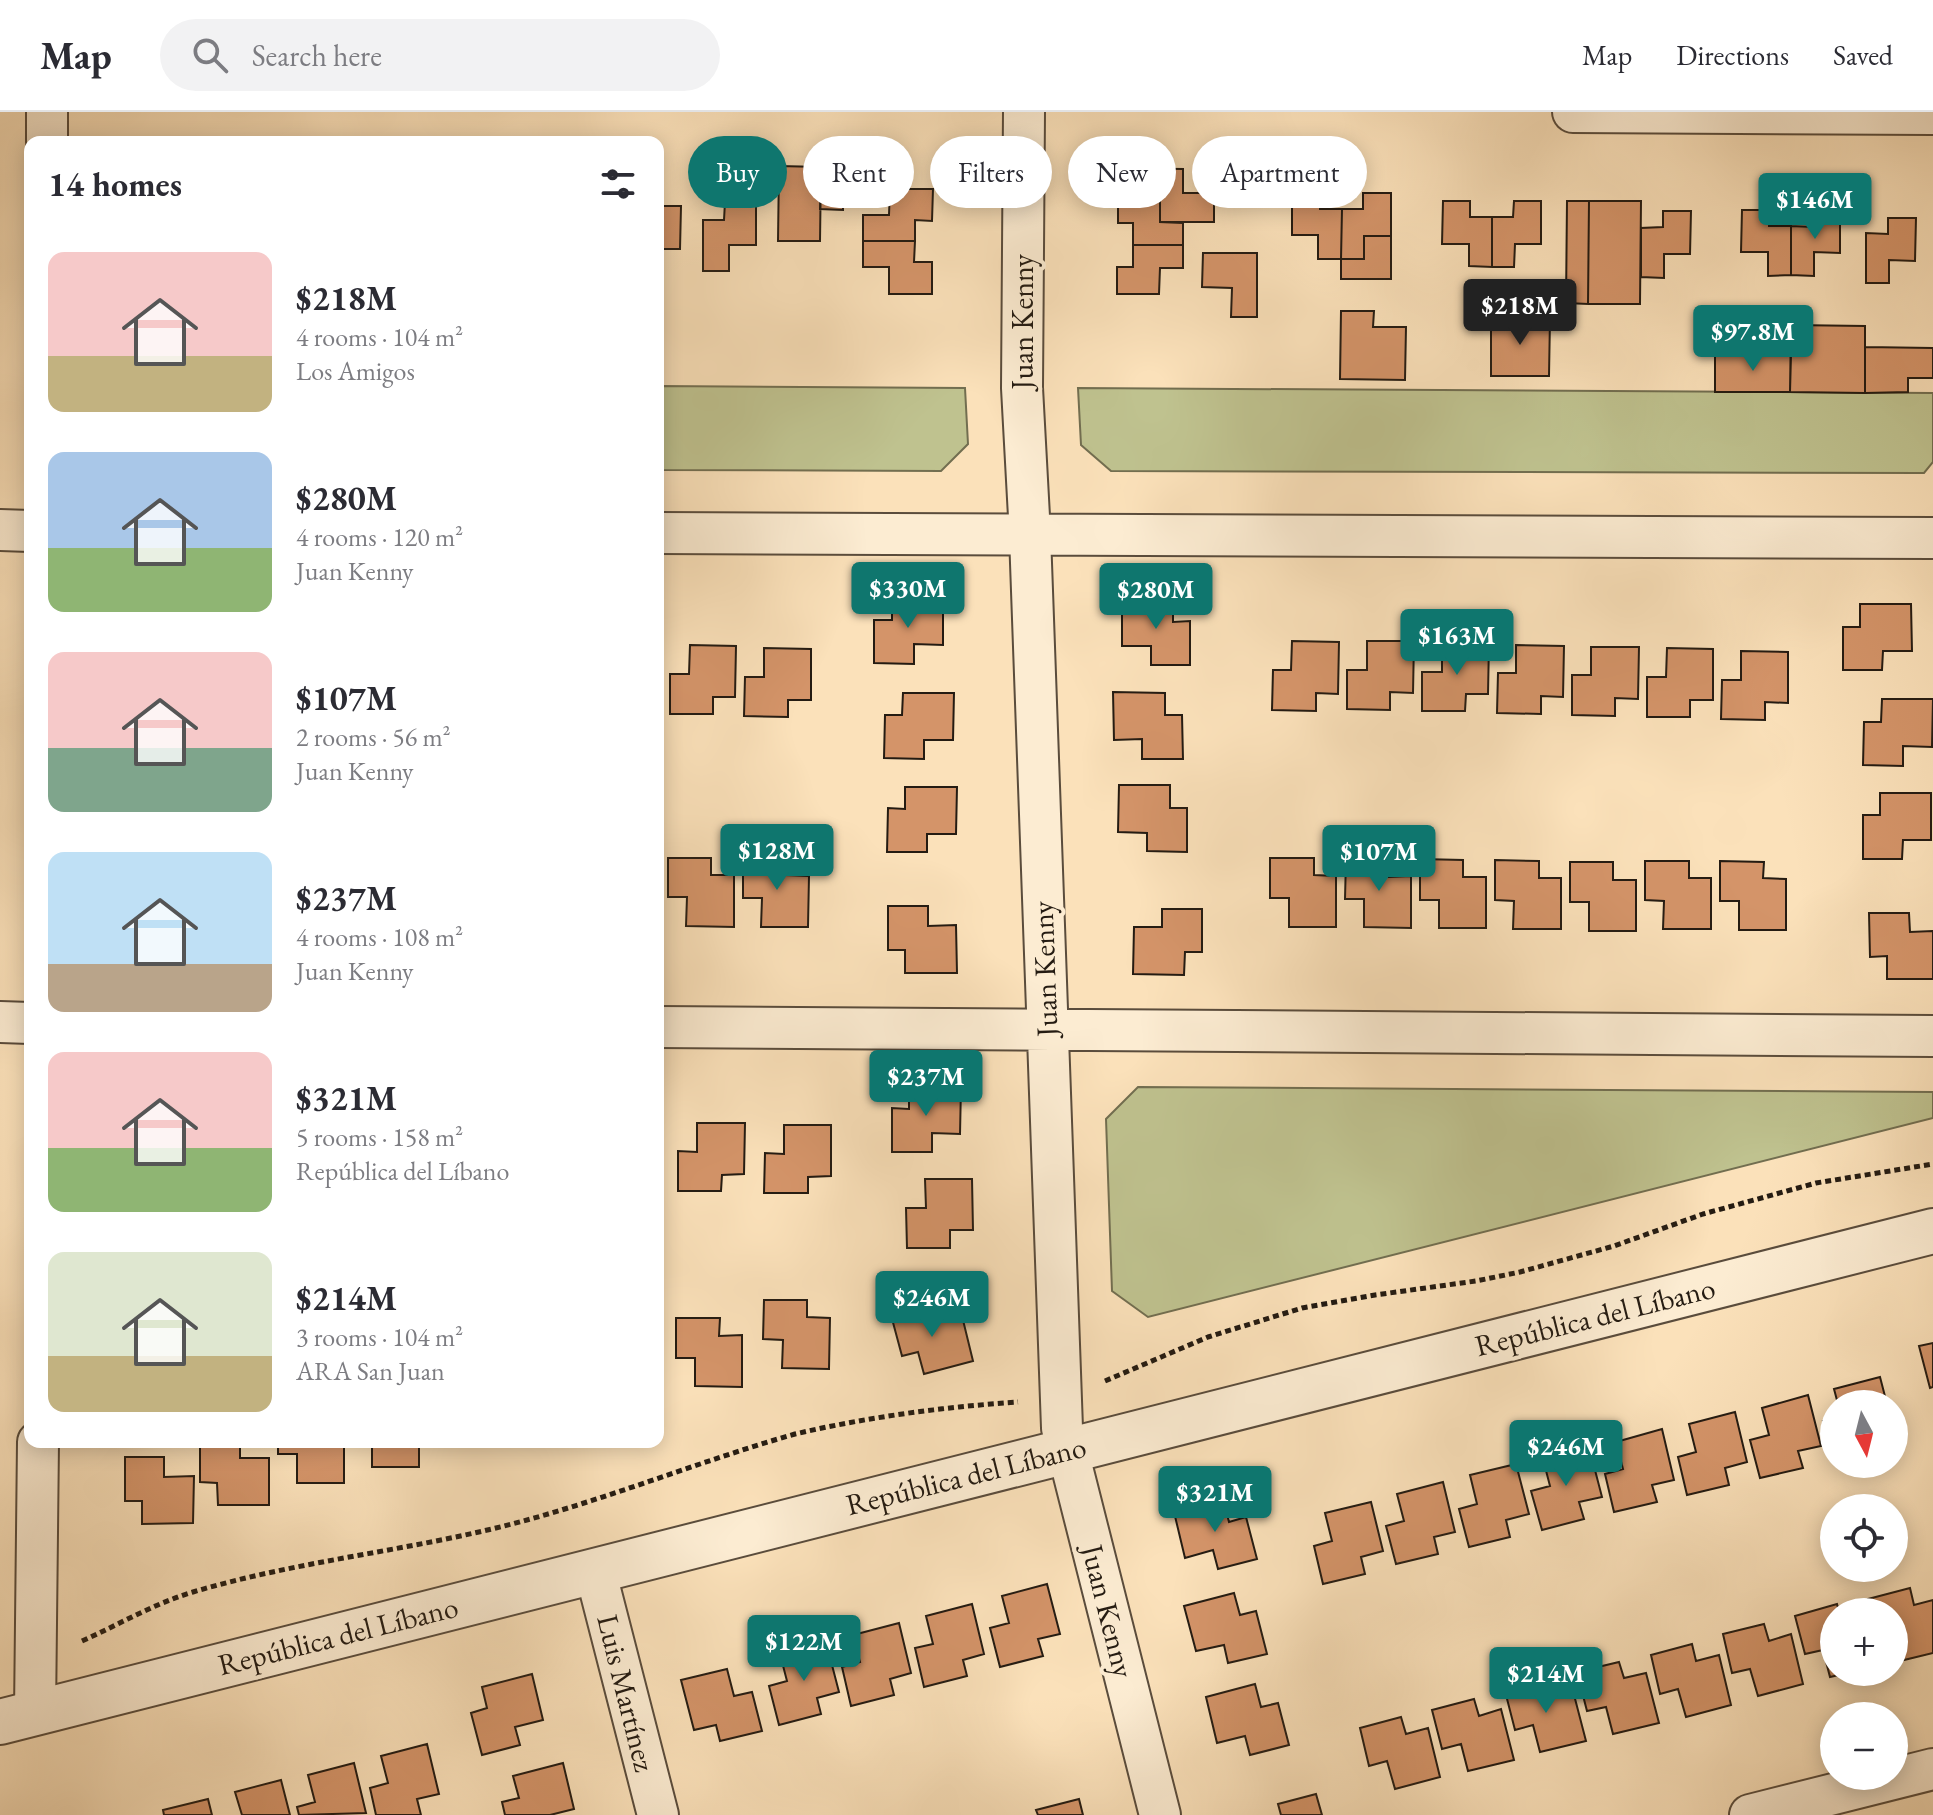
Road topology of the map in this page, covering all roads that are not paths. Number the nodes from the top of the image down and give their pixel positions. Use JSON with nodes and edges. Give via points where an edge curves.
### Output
{"nodes":[{"id":1,"x":47,"y":112,"type":"edge"},
{"id":2,"x":1024,"y":112,"type":"edge"},
{"id":3,"x":1573,"y":112,"type":"edge"},
{"id":4,"x":1933,"y":114,"type":"edge"},
{"id":5,"x":47,"y":136,"type":"edge"},
{"id":6,"x":0,"y":530,"type":"edge"},
{"id":7,"x":24,"y":531,"type":"edge"},
{"id":8,"x":664,"y":533,"type":"edge"},
{"id":9,"x":1030,"y":535,"type":"junction"},
{"id":10,"x":1933,"y":538,"type":"edge"},
{"id":11,"x":0,"y":1022,"type":"edge"},
{"id":12,"x":24,"y":1023,"type":"edge"},
{"id":13,"x":664,"y":1027,"type":"edge"},
{"id":14,"x":1047,"y":1030,"type":"junction"},
{"id":15,"x":1933,"y":1036,"type":"edge"},
{"id":16,"x":1933,"y":1231,"type":"edge"},
{"id":17,"x":38,"y":1448,"type":"edge"},
{"id":18,"x":1067,"y":1450,"type":"junction"},
{"id":19,"x":595,"y":1570,"type":"junction"},
{"id":20,"x":18,"y":1717,"type":"edge"},
{"id":21,"x":1933,"y":1769,"type":"edge"},
{"id":22,"x":658,"y":1815,"type":"edge"},
{"id":23,"x":1160,"y":1815,"type":"edge"},
{"id":24,"x":1750,"y":1815,"type":"edge"}],
"edges":[{"from":1,"to":5,"type":"street"},
{"from":2,"to":9,"type":"street","name":"Juan Kenny","via":[[1022,388]]},
{"from":3,"to":4,"type":"street"},
{"from":6,"to":7,"type":"street"},
{"from":8,"to":9,"type":"street"},
{"from":9,"to":10,"type":"street"},
{"from":9,"to":14,"type":"street","name":"Juan Kenny"},
{"from":11,"to":12,"type":"street"},
{"from":13,"to":14,"type":"street"},
{"from":14,"to":15,"type":"street"},
{"from":14,"to":18,"type":"street","name":"Juan Kenny"},
{"from":16,"to":18,"type":"street","name":"República del Líbano"},
{"from":17,"to":20,"type":"street","via":[[36,1656]]},
{"from":18,"to":19,"type":"street","name":"República del Líbano"},
{"from":18,"to":23,"type":"street","name":"Juan Kenny"},
{"from":19,"to":20,"type":"street","name":"República del Líbano"},
{"from":19,"to":22,"type":"street","name":"Luis Martínez"},
{"from":21,"to":24,"type":"street"}]}
